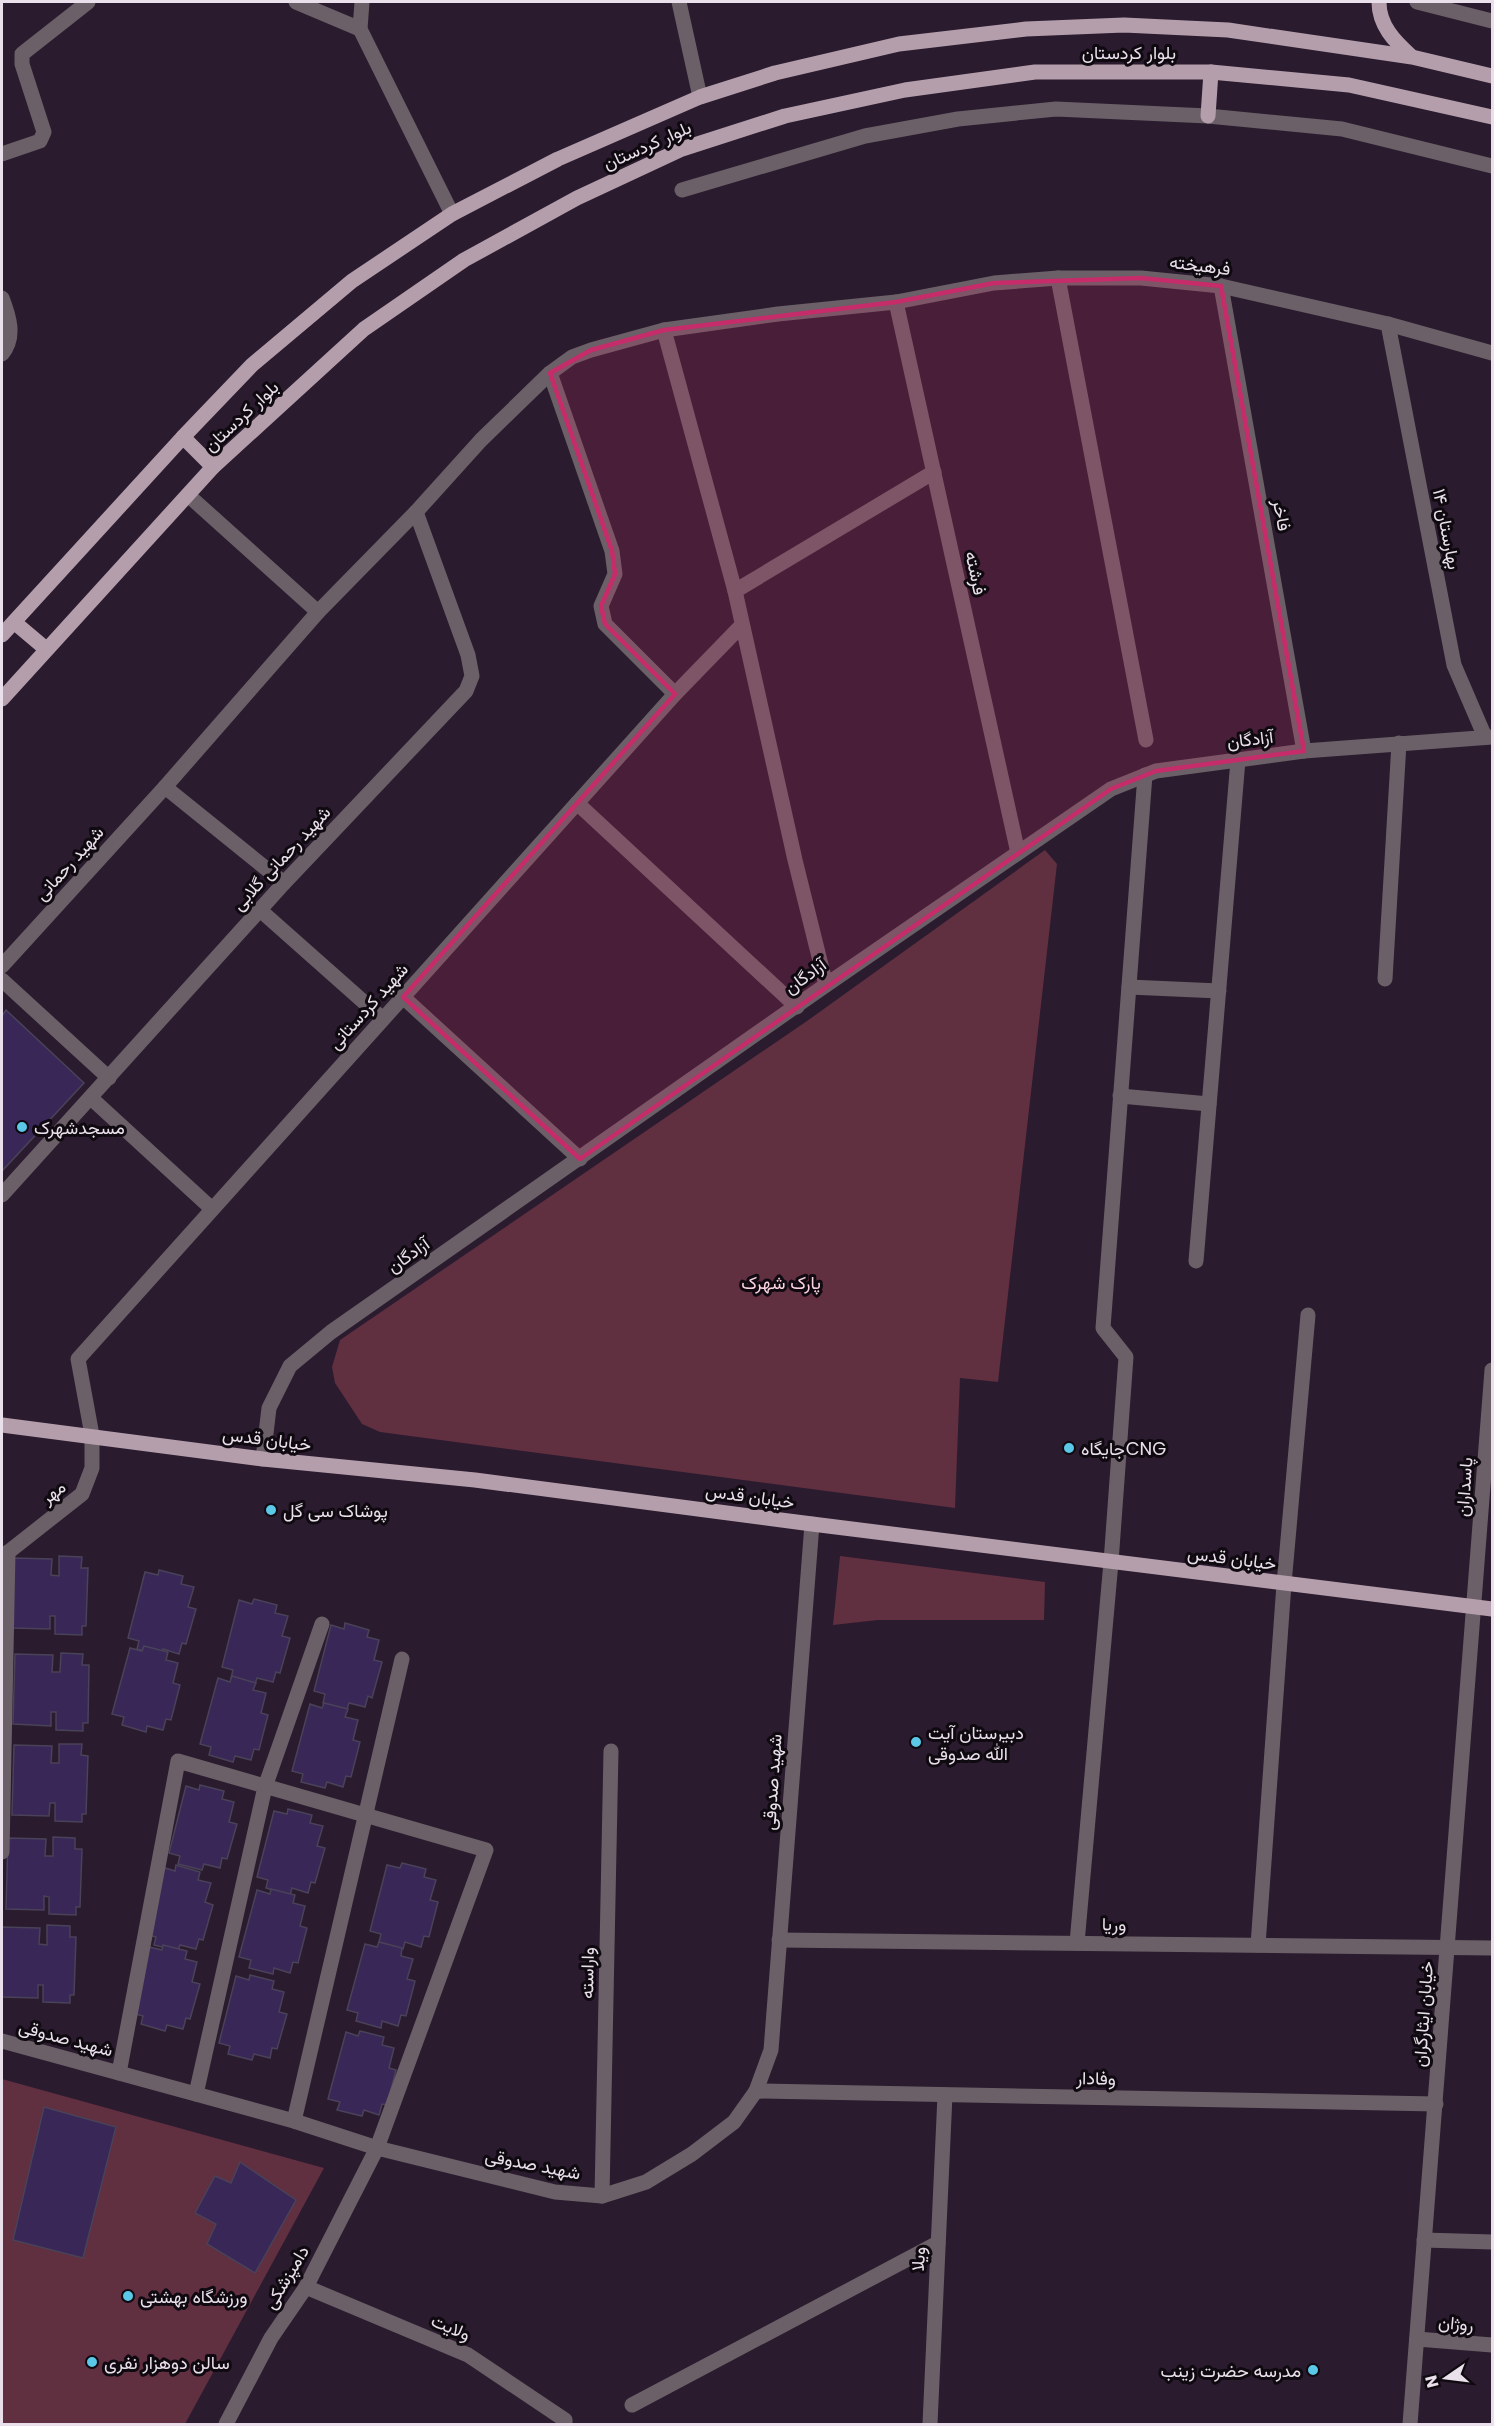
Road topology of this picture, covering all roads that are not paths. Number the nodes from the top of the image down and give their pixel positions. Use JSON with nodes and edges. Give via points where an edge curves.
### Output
{"nodes":[{"id":1,"x":88,"y":2,"type":"edge"},
{"id":2,"x":296,"y":2,"type":"edge"},
{"id":3,"x":362,"y":2,"type":"edge"},
{"id":4,"x":679,"y":2,"type":"edge"},
{"id":5,"x":1379,"y":2,"type":"edge"},
{"id":6,"x":1417,"y":2,"type":"edge"},
{"id":7,"x":1492,"y":21,"type":"edge"},
{"id":8,"x":360,"y":29,"type":"junction"},
{"id":9,"x":1412,"y":57,"type":"junction"},
{"id":10,"x":1211,"y":72,"type":"junction"},
{"id":11,"x":1492,"y":76,"type":"edge"},
{"id":12,"x":700,"y":97,"type":"junction"},
{"id":13,"x":1208,"y":116,"type":"junction"},
{"id":14,"x":1492,"y":117,"type":"edge"},
{"id":15,"x":2,"y":154,"type":"edge"},
{"id":16,"x":1492,"y":166,"type":"edge"},
{"id":17,"x":682,"y":190,"type":"dead end"},
{"id":18,"x":452,"y":214,"type":"junction"},
{"id":19,"x":1058,"y":278,"type":"junction"},
{"id":20,"x":1221,"y":286,"type":"junction"},
{"id":21,"x":2,"y":298,"type":"edge"},
{"id":22,"x":896,"y":302,"type":"junction"},
{"id":23,"x":1388,"y":324,"type":"junction"},
{"id":24,"x":664,"y":330,"type":"junction"},
{"id":25,"x":1492,"y":353,"type":"edge"},
{"id":26,"x":2,"y":354,"type":"edge"},
{"id":27,"x":550,"y":373,"type":"junction"},
{"id":28,"x":183,"y":437,"type":"junction"},
{"id":29,"x":213,"y":467,"type":"junction"},
{"id":30,"x":934,"y":472,"type":"junction"},
{"id":31,"x":188,"y":495,"type":"junction"},
{"id":32,"x":416,"y":512,"type":"junction"},
{"id":33,"x":735,"y":591,"type":"junction"},
{"id":34,"x":318,"y":612,"type":"junction"},
{"id":35,"x":14,"y":621,"type":"junction"},
{"id":36,"x":742,"y":625,"type":"junction"},
{"id":37,"x":2,"y":635,"type":"edge"},
{"id":38,"x":46,"y":649,"type":"junction"},
{"id":39,"x":675,"y":694,"type":"junction"},
{"id":40,"x":2,"y":699,"type":"edge"},
{"id":41,"x":1489,"y":737,"type":"edge"},
{"id":42,"x":1146,"y":740,"type":"dead end"},
{"id":43,"x":1399,"y":743,"type":"junction"},
{"id":44,"x":1304,"y":751,"type":"junction"},
{"id":45,"x":1238,"y":760,"type":"junction"},
{"id":46,"x":1145,"y":775,"type":"junction"},
{"id":47,"x":165,"y":787,"type":"junction"},
{"id":48,"x":577,"y":803,"type":"junction"},
{"id":49,"x":1018,"y":853,"type":"junction"},
{"id":50,"x":284,"y":883,"type":"junction"},
{"id":51,"x":260,"y":910,"type":"junction"},
{"id":52,"x":2,"y":966,"type":"edge"},
{"id":53,"x":2,"y":980,"type":"edge"},
{"id":54,"x":1385,"y":980,"type":"dead end"},
{"id":55,"x":826,"y":985,"type":"junction"},
{"id":56,"x":1129,"y":987,"type":"junction"},
{"id":57,"x":1219,"y":992,"type":"junction"},
{"id":58,"x":403,"y":997,"type":"junction"},
{"id":59,"x":797,"y":1007,"type":"junction"},
{"id":60,"x":383,"y":1019,"type":"junction"},
{"id":61,"x":109,"y":1078,"type":"junction"},
{"id":62,"x":1120,"y":1096,"type":"junction"},
{"id":63,"x":91,"y":1098,"type":"junction"},
{"id":64,"x":1209,"y":1104,"type":"junction"},
{"id":65,"x":579,"y":1159,"type":"junction"},
{"id":66,"x":2,"y":1195,"type":"edge"},
{"id":67,"x":211,"y":1208,"type":"junction"},
{"id":68,"x":1196,"y":1261,"type":"dead end"},
{"id":69,"x":1308,"y":1315,"type":"dead end"},
{"id":70,"x":1492,"y":1370,"type":"edge"},
{"id":71,"x":2,"y":1425,"type":"edge"},
{"id":72,"x":92,"y":1435,"type":"junction"},
{"id":73,"x":263,"y":1459,"type":"junction"},
{"id":74,"x":812,"y":1524,"type":"junction"},
{"id":75,"x":5,"y":1555,"type":"edge"},
{"id":76,"x":1111,"y":1562,"type":"junction"},
{"id":77,"x":1284,"y":1584,"type":"junction"},
{"id":78,"x":1475,"y":1608,"type":"junction"},
{"id":79,"x":1492,"y":1609,"type":"edge"},
{"id":80,"x":322,"y":1624,"type":"dead end"},
{"id":81,"x":402,"y":1659,"type":"dead end"},
{"id":82,"x":611,"y":1752,"type":"dead end"},
{"id":83,"x":266,"y":1786,"type":"junction"},
{"id":84,"x":367,"y":1816,"type":"junction"},
{"id":85,"x":2,"y":1852,"type":"edge"},
{"id":86,"x":780,"y":1940,"type":"junction"},
{"id":87,"x":1077,"y":1943,"type":"junction"},
{"id":88,"x":1258,"y":1945,"type":"junction"},
{"id":89,"x":1448,"y":1946,"type":"junction"},
{"id":90,"x":1492,"y":1948,"type":"edge"},
{"id":91,"x":2,"y":2040,"type":"edge"},
{"id":92,"x":119,"y":2073,"type":"junction"},
{"id":93,"x":756,"y":2091,"type":"junction"},
{"id":94,"x":196,"y":2094,"type":"junction"},
{"id":95,"x":945,"y":2095,"type":"junction"},
{"id":96,"x":1436,"y":2104,"type":"junction"},
{"id":97,"x":294,"y":2121,"type":"junction"},
{"id":98,"x":377,"y":2148,"type":"junction"},
{"id":99,"x":602,"y":2196,"type":"junction"},
{"id":100,"x":1424,"y":2240,"type":"junction"},
{"id":101,"x":938,"y":2242,"type":"junction"},
{"id":102,"x":1492,"y":2242,"type":"edge"},
{"id":103,"x":306,"y":2287,"type":"junction"},
{"id":104,"x":1417,"y":2339,"type":"junction"},
{"id":105,"x":1492,"y":2345,"type":"edge"},
{"id":106,"x":632,"y":2405,"type":"dead end"},
{"id":107,"x":226,"y":2424,"type":"edge"},
{"id":108,"x":565,"y":2424,"type":"edge"},
{"id":109,"x":930,"y":2424,"type":"edge"},
{"id":110,"x":1410,"y":2424,"type":"edge"}],
"edges":[{"from":1,"to":15,"type":"street","via":[[22,54],[44,132],[40,141]]},
{"from":2,"to":8,"type":"street"},
{"from":3,"to":8,"type":"street"},
{"from":4,"to":12,"type":"street"},
{"from":5,"to":9,"type":"main road","via":[[1384,25],[1394,41]]},
{"from":6,"to":7,"type":"street"},
{"from":8,"to":18,"type":"street"},
{"from":9,"to":11,"type":"main road","name":"بلوار کردستان"},
{"from":9,"to":12,"type":"main road","name":"بلوار کردستان","via":[[1228,30],[1124,24],[1026,29],[899,44],[775,72]]},
{"from":10,"to":13,"type":"main road"},
{"from":10,"to":14,"type":"main road","name":"بلوار کردستان","via":[[1349,85]]},
{"from":10,"to":29,"type":"main road","name":"بلوار کردستان","via":[[1035,72],[905,90],[785,116],[682,149],[577,198],[464,260],[364,329]]},
{"from":12,"to":18,"type":"main road","name":"بلوار کردستان","via":[[558,159]]},
{"from":13,"to":16,"type":"street","via":[[1342,129]]},
{"from":13,"to":17,"type":"street","via":[[1056,109],[958,119],[865,136]]},
{"from":18,"to":28,"type":"main road","name":"بلوار کردستان","via":[[352,281],[252,365]]},
{"from":19,"to":20,"type":"street","name":"فرهیخته","via":[[1141,278]]},
{"from":19,"to":22,"type":"street","name":"فرهیخته","via":[[994,283]]},
{"from":19,"to":42,"type":"street"},
{"from":20,"to":23,"type":"street","name":"فرهیخته"},
{"from":20,"to":44,"type":"street","name":"فاخر"},
{"from":21,"to":26,"type":"street","via":[[11,322],[7,348]]},
{"from":22,"to":24,"type":"street","name":"فرهیخته"},
{"from":22,"to":30,"type":"street","name":"فرشته"},
{"from":23,"to":25,"type":"street","name":"فرهیخته"},
{"from":23,"to":41,"type":"street","name":"بهارستان ۱۴","via":[[1454,665]]},
{"from":24,"to":27,"type":"street","name":"فرهیخته","via":[[572,357]]},
{"from":24,"to":33,"type":"street"},
{"from":27,"to":32,"type":"street","name":"فرهیخته","via":[[481,440]]},
{"from":27,"to":39,"type":"street","via":[[612,551],[615,574],[601,606],[605,624]]},
{"from":28,"to":29,"type":"main road"},
{"from":28,"to":35,"type":"main road","name":"بلوار کردستان"},
{"from":29,"to":31,"type":"main road","name":"بلوار کردستان"},
{"from":30,"to":33,"type":"street"},
{"from":30,"to":49,"type":"street","name":"فرشته"},
{"from":31,"to":34,"type":"street"},
{"from":31,"to":38,"type":"main road","name":"بلوار کردستان"},
{"from":32,"to":34,"type":"street","name":"شهید رحمانی"},
{"from":32,"to":50,"type":"street","name":"شهید رحمانی گلابی","via":[[468,655],[469,684]]},
{"from":33,"to":36,"type":"street"},
{"from":34,"to":47,"type":"street","name":"شهید رحمانی"},
{"from":35,"to":37,"type":"main road","name":"بلوار کردستان"},
{"from":35,"to":38,"type":"main road"},
{"from":36,"to":39,"type":"street","name":"شهید کردستانی"},
{"from":36,"to":55,"type":"street"},
{"from":38,"to":40,"type":"main road","name":"بلوار کردستان"},
{"from":39,"to":48,"type":"street","name":"شهید کردستانی"},
{"from":41,"to":43,"type":"street","name":"آزادگان"},
{"from":43,"to":44,"type":"street","name":"آزادگان"},
{"from":43,"to":54,"type":"street"},
{"from":44,"to":45,"type":"street","name":"آزادگان"},
{"from":45,"to":46,"type":"street","name":"آزادگان"},
{"from":45,"to":57,"type":"street"},
{"from":46,"to":49,"type":"street","name":"آزادگان","via":[[1111,789]]},
{"from":46,"to":56,"type":"street"},
{"from":47,"to":50,"type":"street"},
{"from":47,"to":52,"type":"street","name":"شهید رحمانی"},
{"from":48,"to":58,"type":"street","name":"شهید کردستانی"},
{"from":48,"to":59,"type":"street"},
{"from":49,"to":55,"type":"street","name":"آزادگان"},
{"from":50,"to":51,"type":"street","name":"شهید رحمانی گلابی"},
{"from":51,"to":60,"type":"street"},
{"from":51,"to":61,"type":"street","name":"شهید رحمانی گلابی"},
{"from":53,"to":61,"type":"street"},
{"from":55,"to":59,"type":"street","name":"آزادگان"},
{"from":56,"to":57,"type":"street"},
{"from":56,"to":62,"type":"street"},
{"from":57,"to":64,"type":"street"},
{"from":58,"to":60,"type":"street","name":"شهید کردستانی"},
{"from":58,"to":65,"type":"street"},
{"from":59,"to":65,"type":"street","name":"آزادگان"},
{"from":60,"to":67,"type":"street","name":"شهید کردستانی"},
{"from":61,"to":63,"type":"street","name":"شهید رحمانی گلابی"},
{"from":62,"to":64,"type":"street"},
{"from":62,"to":76,"type":"street","via":[[1103,1328],[1126,1357]]},
{"from":63,"to":66,"type":"street","name":"شهید رحمانی گلابی"},
{"from":63,"to":67,"type":"street"},
{"from":64,"to":68,"type":"street"},
{"from":65,"to":73,"type":"street","name":"آزادگان","via":[[331,1332],[290,1366],[268,1408]]},
{"from":67,"to":72,"type":"street","name":"شهید کردستانی","via":[[78,1359]]},
{"from":69,"to":77,"type":"street"},
{"from":70,"to":78,"type":"street","name":"پاسداران"},
{"from":71,"to":72,"type":"main road","name":"خیابان قدس"},
{"from":72,"to":73,"type":"main road","name":"خیابان قدس"},
{"from":72,"to":75,"type":"street","name":"مهر","via":[[92,1468],[82,1494]]},
{"from":73,"to":74,"type":"main road","name":"خیابان قدس","via":[[475,1480]]},
{"from":74,"to":76,"type":"main road","name":"خیابان قدس"},
{"from":74,"to":86,"type":"street","name":"شهید صدوقی"},
{"from":75,"to":85,"type":"street"},
{"from":76,"to":77,"type":"main road","name":"خیابان قدس"},
{"from":76,"to":87,"type":"street"},
{"from":77,"to":78,"type":"main road","name":"خیابان قدس"},
{"from":77,"to":88,"type":"street"},
{"from":78,"to":79,"type":"main road","name":"خیابان قدس"},
{"from":78,"to":89,"type":"street","name":"خیابان ایثارگران"},
{"from":80,"to":83,"type":"street"},
{"from":81,"to":84,"type":"street"},
{"from":82,"to":99,"type":"street","name":"واراسته"},
{"from":83,"to":84,"type":"street"},
{"from":83,"to":92,"type":"street","via":[[178,1761]]},
{"from":83,"to":94,"type":"street"},
{"from":84,"to":97,"type":"street"},
{"from":84,"to":98,"type":"street","name":"دامپزشکی","via":[[486,1850]]},
{"from":86,"to":87,"type":"street","name":"وریا"},
{"from":86,"to":93,"type":"street","name":"شهید صدوقی","via":[[771,2050]]},
{"from":87,"to":88,"type":"street","name":"وریا"},
{"from":88,"to":89,"type":"street","name":"وریا"},
{"from":89,"to":90,"type":"street","name":"وریا"},
{"from":89,"to":96,"type":"street","name":"خیابان ایثارگران"},
{"from":91,"to":92,"type":"street","name":"شهید صدوقی"},
{"from":92,"to":94,"type":"street","name":"شهید صدوقی"},
{"from":93,"to":95,"type":"street","name":"وفادار"},
{"from":93,"to":99,"type":"street","name":"شهید صدوقی","via":[[734,2122],[692,2154],[646,2182]]},
{"from":94,"to":97,"type":"street","name":"شهید صدوقی"},
{"from":95,"to":96,"type":"street","name":"وفادار"},
{"from":95,"to":101,"type":"street","name":"ویلا"},
{"from":96,"to":100,"type":"street","name":"خیابان ایثارگران"},
{"from":97,"to":98,"type":"street","name":"شهید صدوقی"},
{"from":98,"to":99,"type":"street","name":"شهید صدوقی","via":[[555,2192]]},
{"from":98,"to":103,"type":"street","name":"دامپزشکی"},
{"from":100,"to":102,"type":"street"},
{"from":100,"to":104,"type":"street","name":"خیابان ایثارگران"},
{"from":101,"to":106,"type":"street"},
{"from":101,"to":109,"type":"street","name":"ویلا"},
{"from":103,"to":107,"type":"street","name":"دامپزشکی","via":[[271,2338]]},
{"from":103,"to":108,"type":"street","name":"ولایت","via":[[468,2355],[565,2420]]},
{"from":104,"to":105,"type":"street","name":"روژان"},
{"from":104,"to":110,"type":"street","name":"خیابان ایثارگران"}]}
